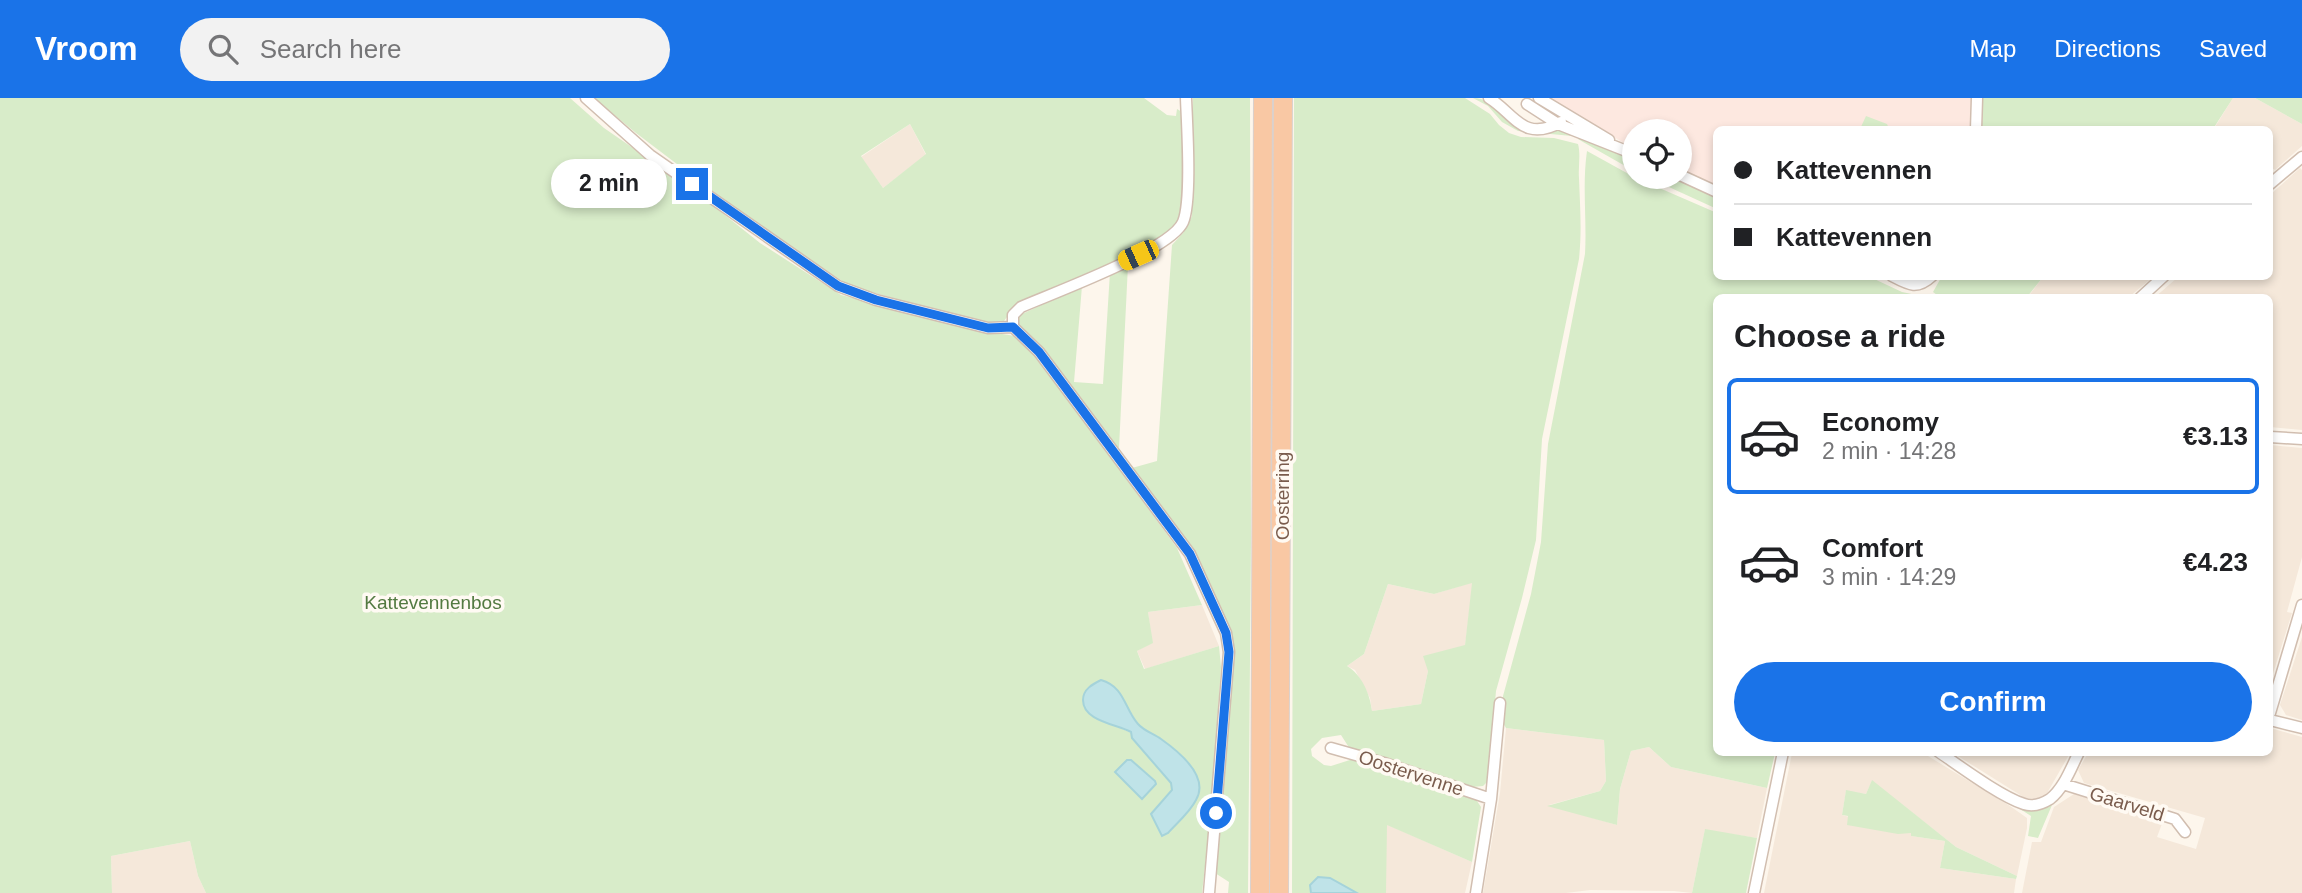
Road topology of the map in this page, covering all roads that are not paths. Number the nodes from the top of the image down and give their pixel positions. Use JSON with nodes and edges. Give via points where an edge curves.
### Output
{"nodes":[{"id":1,"x":586,"y":98,"type":"edge"},
{"id":2,"x":1186,"y":98,"type":"edge"},
{"id":3,"x":1263,"y":98,"type":"edge"},
{"id":4,"x":1283,"y":98,"type":"edge"},
{"id":5,"x":1489,"y":98,"type":"edge"},
{"id":6,"x":1539,"y":98,"type":"edge"},
{"id":7,"x":1977,"y":98,"type":"edge"},
{"id":8,"x":1527,"y":104,"type":"dead end"},
{"id":9,"x":1555,"y":108,"type":"junction"},
{"id":10,"x":1570,"y":116,"type":"junction"},
{"id":11,"x":1547,"y":117,"type":"junction"},
{"id":12,"x":1514,"y":121,"type":"junction"},
{"id":13,"x":1558,"y":124,"type":"junction"},
{"id":14,"x":1976,"y":126,"type":"edge"},
{"id":15,"x":1622,"y":147,"type":"edge"},
{"id":16,"x":1622,"y":149,"type":"edge"},
{"id":17,"x":2302,"y":157,"type":"edge"},
{"id":18,"x":1692,"y":181,"type":"edge"},
{"id":19,"x":2273,"y":181,"type":"edge"},
{"id":20,"x":1713,"y":190,"type":"edge"},
{"id":21,"x":1901,"y":280,"type":"edge"},
{"id":22,"x":1929,"y":280,"type":"edge"},
{"id":23,"x":2160,"y":280,"type":"edge"},
{"id":24,"x":2144,"y":294,"type":"edge"},
{"id":25,"x":1013,"y":327,"type":"junction"},
{"id":26,"x":2273,"y":437,"type":"edge"},
{"id":27,"x":2302,"y":439,"type":"edge"},
{"id":28,"x":2302,"y":605,"type":"edge"},
{"id":29,"x":1500,"y":703,"type":"dead end"},
{"id":30,"x":2273,"y":703,"type":"edge"},
{"id":31,"x":2273,"y":721,"type":"edge"},
{"id":32,"x":2302,"y":728,"type":"edge"},
{"id":33,"x":1331,"y":748,"type":"dead end"},
{"id":34,"x":1782,"y":756,"type":"edge"},
{"id":35,"x":1945,"y":756,"type":"edge"},
{"id":36,"x":2077,"y":756,"type":"edge"},
{"id":37,"x":2063,"y":784,"type":"junction"},
{"id":38,"x":1491,"y":799,"type":"junction"},
{"id":39,"x":2185,"y":832,"type":"dead end"},
{"id":40,"x":1209,"y":893,"type":"edge"},
{"id":41,"x":1260,"y":893,"type":"edge"},
{"id":42,"x":1279,"y":893,"type":"edge"},
{"id":43,"x":1476,"y":893,"type":"edge"},
{"id":44,"x":1754,"y":893,"type":"edge"}],
"edges":[{"from":1,"to":25,"type":"street","via":[[650,155],[838,286],[988,328]]},
{"from":2,"to":25,"type":"street","via":[[1187,207],[1179,229],[1158,245],[1021,307],[1013,315]]},
{"from":3,"to":41,"type":"highway","name":"Oosterring"},
{"from":4,"to":42,"type":"highway","name":"Oosterring"},
{"from":5,"to":12,"type":"street"},
{"from":6,"to":9,"type":"street"},
{"from":7,"to":14,"type":"street"},
{"from":8,"to":11,"type":"street"},
{"from":9,"to":10,"type":"street"},
{"from":9,"to":11,"type":"street"},
{"from":10,"to":13,"type":"street"},
{"from":10,"to":15,"type":"street"},
{"from":11,"to":12,"type":"street","via":[[1531,123]]},
{"from":11,"to":13,"type":"street"},
{"from":12,"to":13,"type":"street","via":[[1524,127]]},
{"from":13,"to":16,"type":"street"},
{"from":17,"to":19,"type":"street"},
{"from":18,"to":20,"type":"street"},
{"from":21,"to":22,"type":"street","via":[[1923,287]]},
{"from":23,"to":24,"type":"street"},
{"from":25,"to":40,"type":"street","via":[[1039,352],[1190,554],[1226,633],[1229,652]]},
{"from":26,"to":27,"type":"street"},
{"from":28,"to":30,"type":"street"},
{"from":29,"to":38,"type":"street","name":"Oostervenne"},
{"from":31,"to":32,"type":"street"},
{"from":33,"to":38,"type":"street","name":"Oostervenne"},
{"from":34,"to":44,"type":"street"},
{"from":35,"to":37,"type":"street","via":[[2026,805],[2052,798]]},
{"from":36,"to":37,"type":"street"},
{"from":37,"to":39,"type":"street","name":"Gaarveld","via":[[2175,819]]},
{"from":38,"to":43,"type":"street","name":"Oostervenne"}]}
